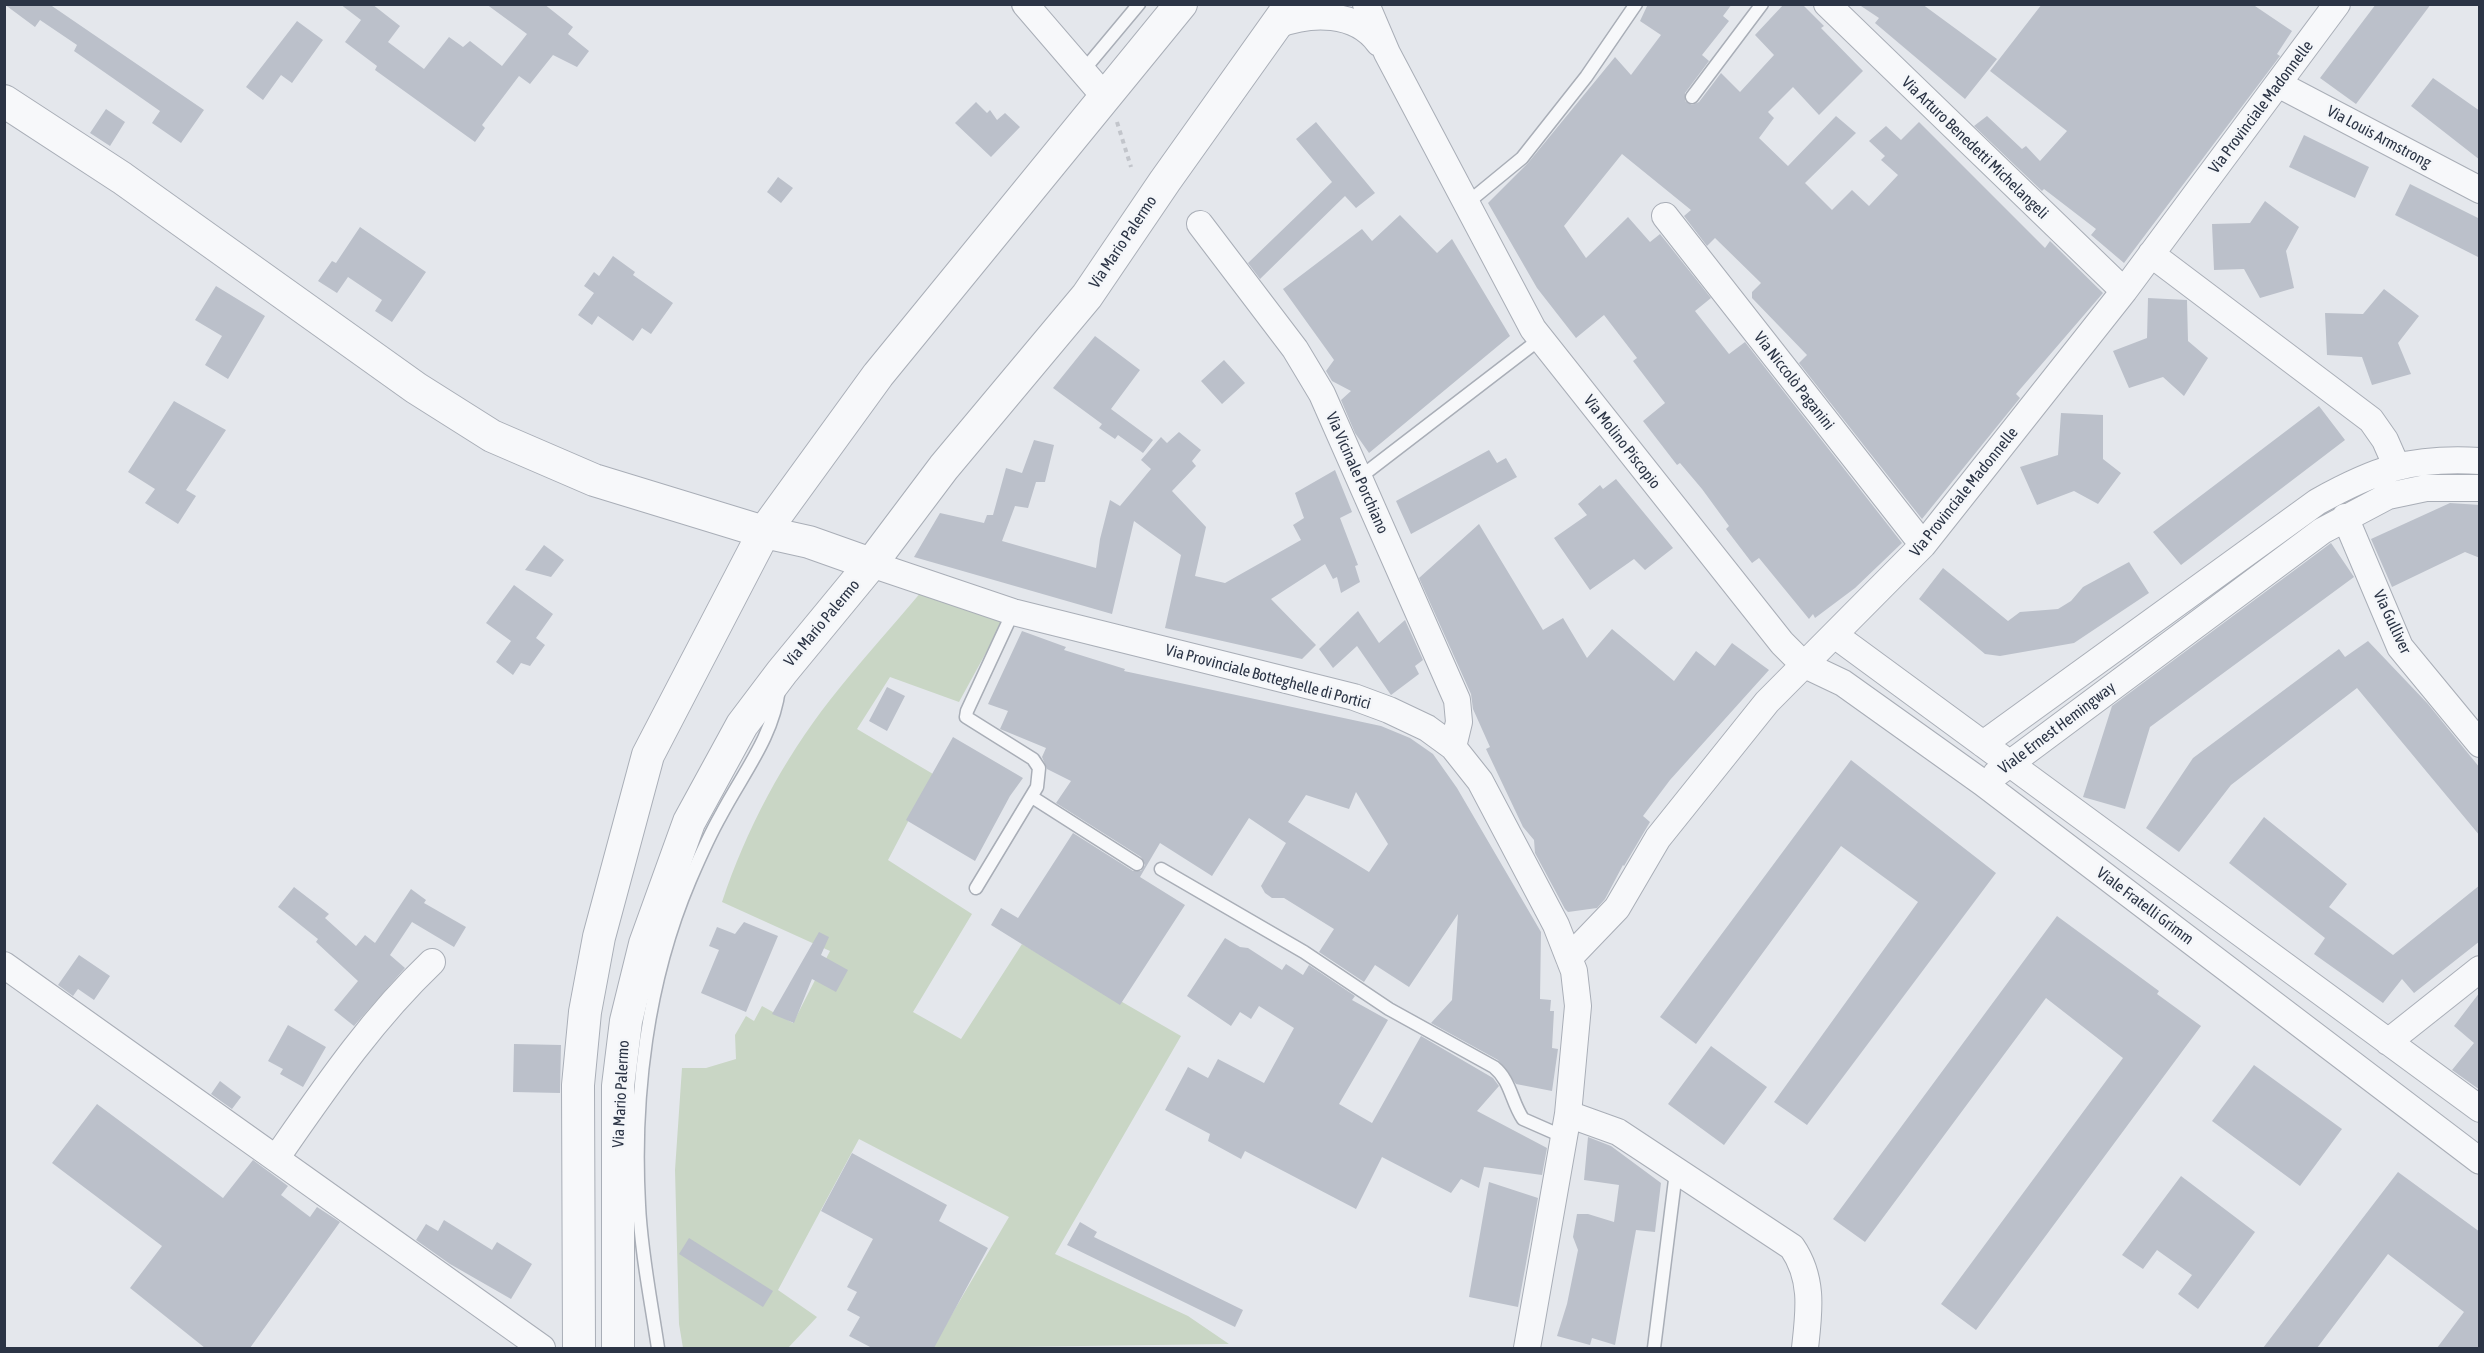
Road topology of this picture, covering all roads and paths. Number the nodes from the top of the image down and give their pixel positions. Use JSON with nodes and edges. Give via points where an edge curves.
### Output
{"nodes":[{"id":1,"x":1025,"y":4,"type":"edge"},
{"id":2,"x":1139,"y":4,"type":"edge"},
{"id":3,"x":1181,"y":4,"type":"edge"},
{"id":4,"x":1366,"y":4,"type":"edge"},
{"id":5,"x":1636,"y":4,"type":"edge"},
{"id":6,"x":1762,"y":4,"type":"edge"},
{"id":7,"x":1827,"y":4,"type":"edge"},
{"id":8,"x":2337,"y":4,"type":"edge"},
{"id":9,"x":1284,"y":15,"type":"edge"},
{"id":10,"x":1387,"y":53,"type":"junction"},
{"id":11,"x":1083,"y":71,"type":"junction"},
{"id":12,"x":2278,"y":84,"type":"junction"},
{"id":13,"x":1692,"y":97,"type":"dead end"},
{"id":14,"x":4,"y":101,"type":"edge"},
{"id":15,"x":1111,"y":108,"type":"junction"},
{"id":16,"x":1131,"y":167,"type":"dead end"},
{"id":17,"x":2480,"y":190,"type":"edge"},
{"id":18,"x":1466,"y":204,"type":"junction"},
{"id":19,"x":1665,"y":216,"type":"dead end"},
{"id":20,"x":1200,"y":224,"type":"dead end"},
{"id":21,"x":2151,"y":255,"type":"junction"},
{"id":22,"x":2124,"y":291,"type":"junction"},
{"id":23,"x":1540,"y":339,"type":"junction"},
{"id":24,"x":2480,"y":461,"type":"edge"},
{"id":25,"x":2396,"y":465,"type":"junction"},
{"id":26,"x":1359,"y":478,"type":"junction"},
{"id":27,"x":2480,"y":488,"type":"edge"},
{"id":28,"x":2345,"y":517,"type":"junction"},
{"id":29,"x":764,"y":532,"type":"junction"},
{"id":30,"x":1923,"y":545,"type":"junction"},
{"id":31,"x":871,"y":564,"type":"junction"},
{"id":32,"x":1013,"y":612,"type":"junction"},
{"id":33,"x":1836,"y":636,"type":"junction"},
{"id":34,"x":1803,"y":664,"type":"junction"},
{"id":35,"x":782,"y":672,"type":"junction"},
{"id":36,"x":1983,"y":744,"type":"junction"},
{"id":37,"x":2480,"y":744,"type":"edge"},
{"id":38,"x":1453,"y":747,"type":"junction"},
{"id":39,"x":2009,"y":764,"type":"junction"},
{"id":40,"x":1983,"y":783,"type":"junction"},
{"id":41,"x":1032,"y":797,"type":"junction"},
{"id":42,"x":1137,"y":864,"type":"dead end"},
{"id":43,"x":1161,"y":869,"type":"dead end"},
{"id":44,"x":976,"y":888,"type":"dead end"},
{"id":45,"x":1569,"y":958,"type":"junction"},
{"id":46,"x":432,"y":962,"type":"dead end"},
{"id":47,"x":4,"y":965,"type":"edge"},
{"id":48,"x":2480,"y":969,"type":"edge"},
{"id":49,"x":2388,"y":1042,"type":"junction"},
{"id":50,"x":2480,"y":1109,"type":"edge"},
{"id":51,"x":1566,"y":1126,"type":"junction"},
{"id":52,"x":277,"y":1157,"type":"junction"},
{"id":53,"x":2480,"y":1161,"type":"edge"},
{"id":54,"x":1676,"y":1172,"type":"junction"},
{"id":55,"x":542,"y":1348,"type":"edge"},
{"id":56,"x":579,"y":1348,"type":"edge"},
{"id":57,"x":618,"y":1348,"type":"edge"},
{"id":58,"x":658,"y":1348,"type":"edge"},
{"id":59,"x":1532,"y":1348,"type":"edge"},
{"id":60,"x":1654,"y":1348,"type":"edge"},
{"id":61,"x":1805,"y":1348,"type":"edge"}],
"edges":[{"from":1,"to":11,"type":"street"},
{"from":2,"to":11,"type":"lane"},
{"from":3,"to":15,"type":"street"},
{"from":4,"to":10,"type":"street","name":"Via Molino Piscopio"},
{"from":5,"to":18,"type":"lane","via":[[1586,77],[1522,158]]},
{"from":6,"to":13,"type":"lane"},
{"from":7,"to":22,"type":"street","name":"Via Arturo Benedetti Michelangeli"},
{"from":8,"to":12,"type":"street","name":"Via Provinciale Madonnelle"},
{"from":9,"to":10,"type":"street","name":"Via Molino Piscopio","via":[[1353,21],[1371,33]]},
{"from":9,"to":31,"type":"street","name":"Via Mario Palermo","via":[[1087,296],[944,467]]},
{"from":10,"to":18,"type":"street","name":"Via Molino Piscopio"},
{"from":11,"to":15,"type":"street"},
{"from":12,"to":17,"type":"street","name":"Via Louis Armstrong"},
{"from":12,"to":21,"type":"street","name":"Via Provinciale Madonnelle"},
{"from":14,"to":29,"type":"street","via":[[122,178],[416,388],[492,436],[594,480]]},
{"from":15,"to":16,"type":"path"},
{"from":15,"to":29,"type":"street","via":[[878,375]]},
{"from":18,"to":23,"type":"street","name":"Via Molino Piscopio"},
{"from":19,"to":30,"type":"street","name":"Via Niccolò Paganini"},
{"from":20,"to":26,"type":"street","name":"Via Vicinale Porchiano","via":[[1310,373]]},
{"from":21,"to":22,"type":"street","name":"Via Provinciale Madonnelle"},
{"from":21,"to":25,"type":"street","via":[[2371,420]]},
{"from":22,"to":30,"type":"street","name":"Via Provinciale Madonnelle"},
{"from":23,"to":26,"type":"lane"},
{"from":23,"to":34,"type":"street","name":"Via Molino Piscopio","via":[[1782,644]]},
{"from":24,"to":25,"type":"street","name":"Viale Ernest Hemingway"},
{"from":25,"to":36,"type":"street","name":"Viale Ernest Hemingway","via":[[2371,473],[2317,502]]},
{"from":26,"to":38,"type":"street","name":"Via Vicinale Porchiano","via":[[1457,700],[1459,722]]},
{"from":27,"to":28,"type":"street","name":"Viale Ernest Hemingway","via":[[2426,488],[2388,496]]},
{"from":28,"to":37,"type":"street","name":"Via Gulliver","via":[[2400,647]]},
{"from":28,"to":39,"type":"street","name":"Viale Ernest Hemingway"},
{"from":29,"to":31,"type":"street"},
{"from":29,"to":56,"type":"street","via":[[648,755],[599,937],[585,1012],[578,1085]]},
{"from":30,"to":33,"type":"street","name":"Via Provinciale Madonnelle"},
{"from":31,"to":32,"type":"street","name":"Via Provinciale Botteghelle di Portici"},
{"from":31,"to":35,"type":"street","name":"Via Mario Palermo"},
{"from":32,"to":38,"type":"street","name":"Via Provinciale Botteghelle di Portici","via":[[1354,697],[1427,728]]},
{"from":32,"to":41,"type":"lane","via":[[966,714],[968,720],[1033,759],[1039,776]]},
{"from":33,"to":34,"type":"street","name":"Via Provinciale Madonnelle"},
{"from":33,"to":36,"type":"street","name":"Viale Fratelli Grimm"},
{"from":34,"to":40,"type":"street","name":"Viale Fratelli Grimm","via":[[1843,683]]},
{"from":34,"to":45,"type":"street","name":"Via Provinciale Madonnelle","via":[[1767,702],[1658,838],[1612,914]]},
{"from":35,"to":57,"type":"street","name":"Via Mario Palermo","via":[[742,725],[689,822],[645,944],[626,1021],[618,1086]]},
{"from":35,"to":58,"type":"lane","via":[[773,721],[720,815],[689,881],[666,945],[647,1036],[639,1115],[639,1207]]},
{"from":36,"to":39,"type":"street","name":"Viale Fratelli Grimm"},
{"from":36,"to":40,"type":"street","name":"Viale Ernest Hemingway"},
{"from":38,"to":45,"type":"street","name":"Via Provinciale Botteghelle di Portici","via":[[1480,781],[1556,925]]},
{"from":39,"to":40,"type":"street","name":"Viale Ernest Hemingway"},
{"from":39,"to":49,"type":"street","name":"Viale Fratelli Grimm"},
{"from":40,"to":53,"type":"street","name":"Viale Fratelli Grimm"},
{"from":41,"to":42,"type":"lane"},
{"from":41,"to":44,"type":"lane"},
{"from":43,"to":51,"type":"lane","via":[[1304,952],[1389,1009],[1494,1067],[1508,1085],[1522,1119]]},
{"from":45,"to":51,"type":"street","name":"Via Provinciale Botteghelle di Portici","via":[[1578,988],[1578,1006]]},
{"from":46,"to":52,"type":"street","via":[[381,1013]]},
{"from":47,"to":52,"type":"street"},
{"from":48,"to":49,"type":"street"},
{"from":49,"to":50,"type":"street","name":"Viale Fratelli Grimm"},
{"from":51,"to":54,"type":"street","via":[[1618,1132]]},
{"from":51,"to":59,"type":"street","name":"Via Provinciale Botteghelle di Portici"},
{"from":52,"to":55,"type":"street"},
{"from":54,"to":60,"type":"lane"},
{"from":54,"to":61,"type":"street","via":[[1792,1247],[1801,1260],[1810,1295]]}]}
